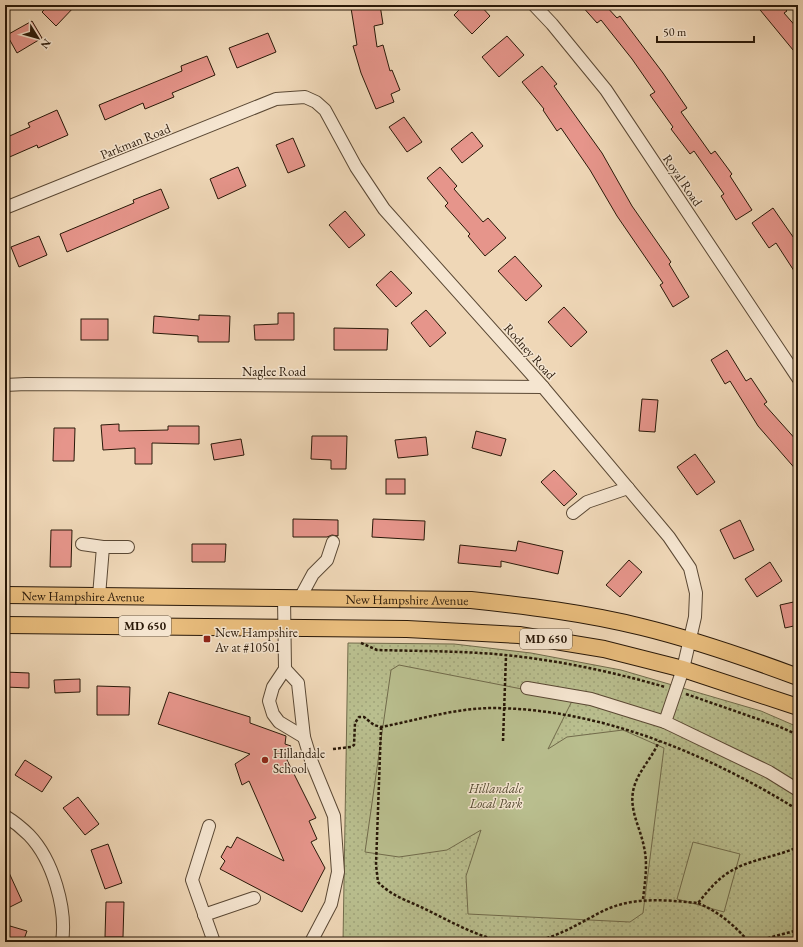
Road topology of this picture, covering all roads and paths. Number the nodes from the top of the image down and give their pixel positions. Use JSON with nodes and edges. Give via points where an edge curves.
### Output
{"nodes":[{"id":1,"x":534,"y":5,"type":"edge"},
{"id":2,"x":276,"y":99,"type":"joint"},
{"id":3,"x":5,"y":208,"type":"edge"},
{"id":4,"x":798,"y":378,"type":"edge"},
{"id":5,"x":5,"y":385,"type":"edge"},
{"id":6,"x":543,"y":387,"type":"junction"},
{"id":7,"x":628,"y":488,"type":"junction"},
{"id":8,"x":573,"y":513,"type":"dead end"},
{"id":9,"x":333,"y":542,"type":"dead end"},
{"id":10,"x":82,"y":544,"type":"dead end"},
{"id":11,"x":103,"y":546,"type":"junction"},
{"id":12,"x":128,"y":548,"type":"dead end"},
{"id":13,"x":5,"y":595,"type":"edge"},
{"id":14,"x":100,"y":596,"type":"junction"},
{"id":15,"x":284,"y":598,"type":"junction"},
{"id":16,"x":300,"y":598,"type":"junction"},
{"id":17,"x":5,"y":625,"type":"edge"},
{"id":18,"x":284,"y":628,"type":"junction"},
{"id":19,"x":690,"y":640,"type":"junction"},
{"id":20,"x":356,"y":641,"type":"dead end"},
{"id":21,"x":506,"y":656,"type":"junction"},
{"id":22,"x":284,"y":669,"type":"junction"},
{"id":23,"x":683,"y":669,"type":"junction"},
{"id":24,"x":798,"y":677,"type":"edge"},
{"id":25,"x":527,"y":688,"type":"dead end"},
{"id":26,"x":669,"y":689,"type":"dead end"},
{"id":27,"x":686,"y":694,"type":"dead end"},
{"id":28,"x":798,"y":707,"type":"edge"},
{"id":29,"x":504,"y":709,"type":"junction"},
{"id":30,"x":665,"y":722,"type":"junction"},
{"id":31,"x":380,"y":727,"type":"junction"},
{"id":32,"x":798,"y":735,"type":"edge"},
{"id":33,"x":304,"y":737,"type":"junction"},
{"id":34,"x":503,"y":741,"type":"dead end"},
{"id":35,"x":659,"y":741,"type":"junction"},
{"id":36,"x":333,"y":749,"type":"dead end"},
{"id":37,"x":798,"y":790,"type":"edge"},
{"id":38,"x":798,"y":810,"type":"edge"},
{"id":39,"x":5,"y":816,"type":"edge"},
{"id":40,"x":209,"y":826,"type":"dead end"},
{"id":41,"x":798,"y":848,"type":"edge"},
{"id":42,"x":254,"y":898,"type":"dead end"},
{"id":43,"x":643,"y":900,"type":"junction"},
{"id":44,"x":698,"y":903,"type":"junction"},
{"id":45,"x":204,"y":915,"type":"junction"},
{"id":46,"x":798,"y":930,"type":"edge"},
{"id":47,"x":62,"y":942,"type":"edge"},
{"id":48,"x":214,"y":942,"type":"edge"},
{"id":49,"x":311,"y":942,"type":"edge"},
{"id":50,"x":505,"y":942,"type":"edge"},
{"id":51,"x":532,"y":942,"type":"edge"},
{"id":52,"x":749,"y":942,"type":"edge"},
{"id":53,"x":753,"y":942,"type":"edge"}],
"edges":[{"from":1,"to":4,"type":"street","name":"Royal Road","via":[[606,90]]},
{"from":2,"to":3,"type":"street","name":"Parkman Road"},
{"from":2,"to":6,"type":"street","name":"Rodney Road","via":[[305,97],[325,110],[356,167],[384,209]]},
{"from":5,"to":6,"type":"street","name":"Naglee Road"},
{"from":6,"to":7,"type":"street","name":"Rodney Road"},
{"from":7,"to":8,"type":"street","via":[[587,502]]},
{"from":7,"to":19,"type":"street","name":"Rodney Road","via":[[669,537],[690,568],[696,593],[695,617]]},
{"from":9,"to":16,"type":"street","via":[[327,560],[314,574]]},
{"from":10,"to":11,"type":"street"},
{"from":11,"to":12,"type":"street"},
{"from":11,"to":14,"type":"street"},
{"from":13,"to":14,"type":"main road","name":"New Hampshire Avenue","number":"MD 650"},
{"from":14,"to":15,"type":"main road","name":"New Hampshire Avenue","number":"MD 650"},
{"from":15,"to":16,"type":"main road","name":"New Hampshire Avenue","number":"MD 650"},
{"from":15,"to":18,"type":"street"},
{"from":16,"to":19,"type":"main road","name":"New Hampshire Avenue","number":"MD 650","via":[[471,600],[520,605],[633,625]]},
{"from":17,"to":18,"type":"main road","number":"MD 650"},
{"from":18,"to":22,"type":"street"},
{"from":18,"to":23,"type":"main road","number":"MD 650","via":[[407,629],[519,635],[604,649]]},
{"from":19,"to":23,"type":"street","name":"Rodney Road"},
{"from":19,"to":24,"type":"main road","name":"New Hampshire Avenue","number":"MD 650"},
{"from":20,"to":21,"type":"path","via":[[377,650]]},
{"from":21,"to":26,"type":"path","via":[[590,669]]},
{"from":21,"to":29,"type":"path"},
{"from":22,"to":33,"type":"street","via":[[298,682]]},
{"from":22,"to":33,"type":"street","via":[[273,687],[269,701],[272,714],[279,722]]},
{"from":23,"to":28,"type":"main road","number":"MD 650"},
{"from":23,"to":30,"type":"street","name":"Rodney Road"},
{"from":25,"to":30,"type":"street","via":[[591,699]]},
{"from":27,"to":32,"type":"path"},
{"from":29,"to":31,"type":"path","via":[[432,715]]},
{"from":29,"to":34,"type":"path"},
{"from":29,"to":35,"type":"path","via":[[542,712],[610,724]]},
{"from":30,"to":37,"type":"street","via":[[769,772]]},
{"from":31,"to":36,"type":"path","via":[[364,717],[359,717],[355,723],[354,744],[351,747]]},
{"from":31,"to":50,"type":"path","via":[[376,865],[378,882],[390,892],[477,935]]},
{"from":33,"to":49,"type":"street","via":[[334,816],[338,872],[331,904]]},
{"from":35,"to":38,"type":"path","via":[[722,769]]},
{"from":35,"to":43,"type":"path","via":[[638,776],[632,798],[646,859]]},
{"from":39,"to":47,"type":"street","via":[[30,836],[50,867],[62,910]]},
{"from":40,"to":45,"type":"street","via":[[192,880]]},
{"from":41,"to":44,"type":"path","via":[[730,871],[715,882]]},
{"from":42,"to":45,"type":"street"},
{"from":43,"to":44,"type":"path"},
{"from":43,"to":51,"type":"path","via":[[617,906],[562,933]]},
{"from":44,"to":52,"type":"path","via":[[725,919]]},
{"from":45,"to":48,"type":"street"},
{"from":46,"to":53,"type":"path"}]}
